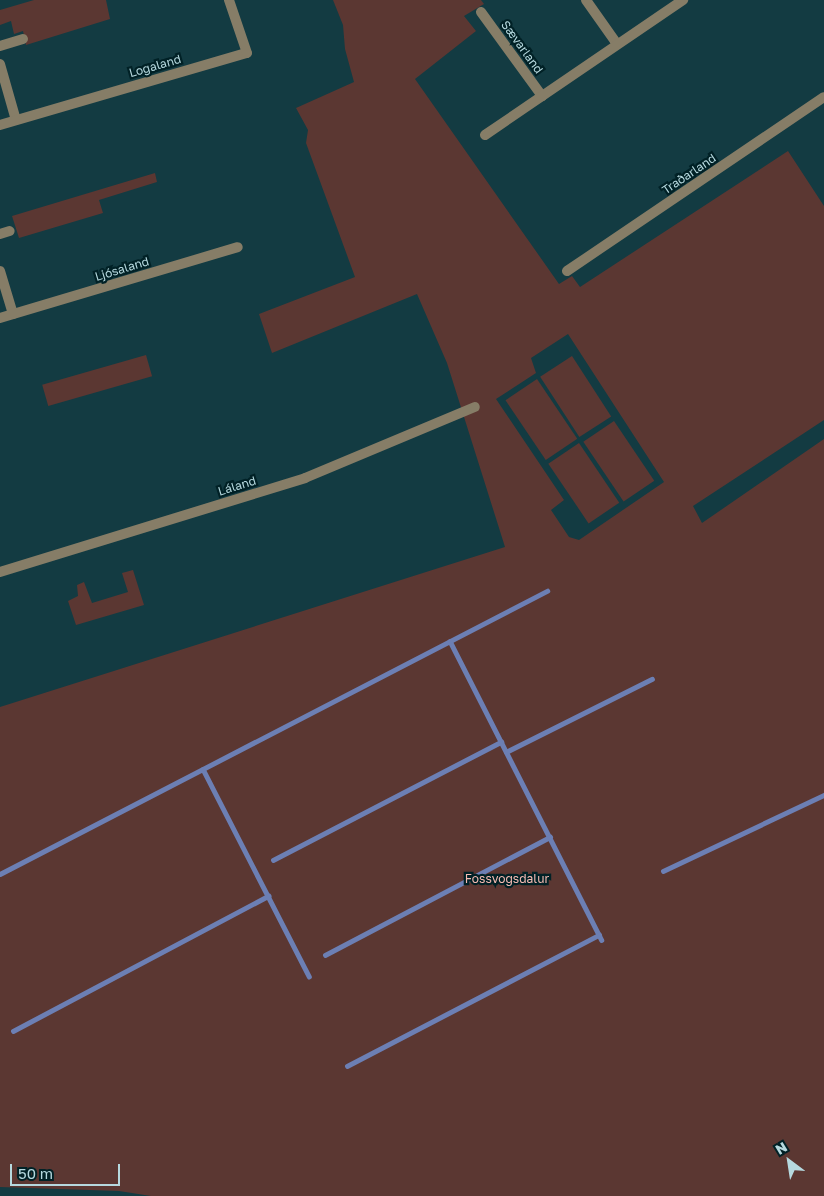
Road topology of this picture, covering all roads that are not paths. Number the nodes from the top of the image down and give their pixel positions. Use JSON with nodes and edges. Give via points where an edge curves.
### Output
{"nodes":[{"id":1,"x":229,"y":0,"type":"edge"},
{"id":2,"x":586,"y":0,"type":"edge"},
{"id":3,"x":683,"y":0,"type":"edge"},
{"id":4,"x":481,"y":12,"type":"dead end"},
{"id":5,"x":22,"y":39,"type":"dead end"},
{"id":6,"x":617,"y":44,"type":"junction"},
{"id":7,"x":0,"y":46,"type":"edge"},
{"id":8,"x":0,"y":64,"type":"edge"},
{"id":9,"x":542,"y":96,"type":"junction"},
{"id":10,"x":824,"y":97,"type":"edge"},
{"id":11,"x":16,"y":120,"type":"junction"},
{"id":12,"x":0,"y":125,"type":"edge"},
{"id":13,"x":485,"y":135,"type":"dead end"},
{"id":14,"x":238,"y":247,"type":"dead end"},
{"id":15,"x":0,"y":271,"type":"edge"},
{"id":16,"x":567,"y":271,"type":"dead end"},
{"id":17,"x":13,"y":314,"type":"junction"},
{"id":18,"x":0,"y":318,"type":"edge"},
{"id":19,"x":475,"y":407,"type":"dead end"},
{"id":20,"x":0,"y":572,"type":"edge"}],
"edges":[{"from":1,"to":11,"type":"street","name":"Logaland","via":[[246,53]]},
{"from":2,"to":6,"type":"street"},
{"from":3,"to":6,"type":"street"},
{"from":4,"to":9,"type":"street","name":"Sævarland"},
{"from":5,"to":7,"type":"street"},
{"from":6,"to":9,"type":"street"},
{"from":8,"to":11,"type":"street"},
{"from":9,"to":13,"type":"street"},
{"from":10,"to":16,"type":"street","name":"Traðarland"},
{"from":11,"to":12,"type":"street","name":"Logaland"},
{"from":14,"to":17,"type":"street","name":"Ljósaland"},
{"from":15,"to":17,"type":"street"},
{"from":17,"to":18,"type":"street","name":"Ljósaland"},
{"from":19,"to":20,"type":"street","name":"Láland","via":[[305,478]]}]}
